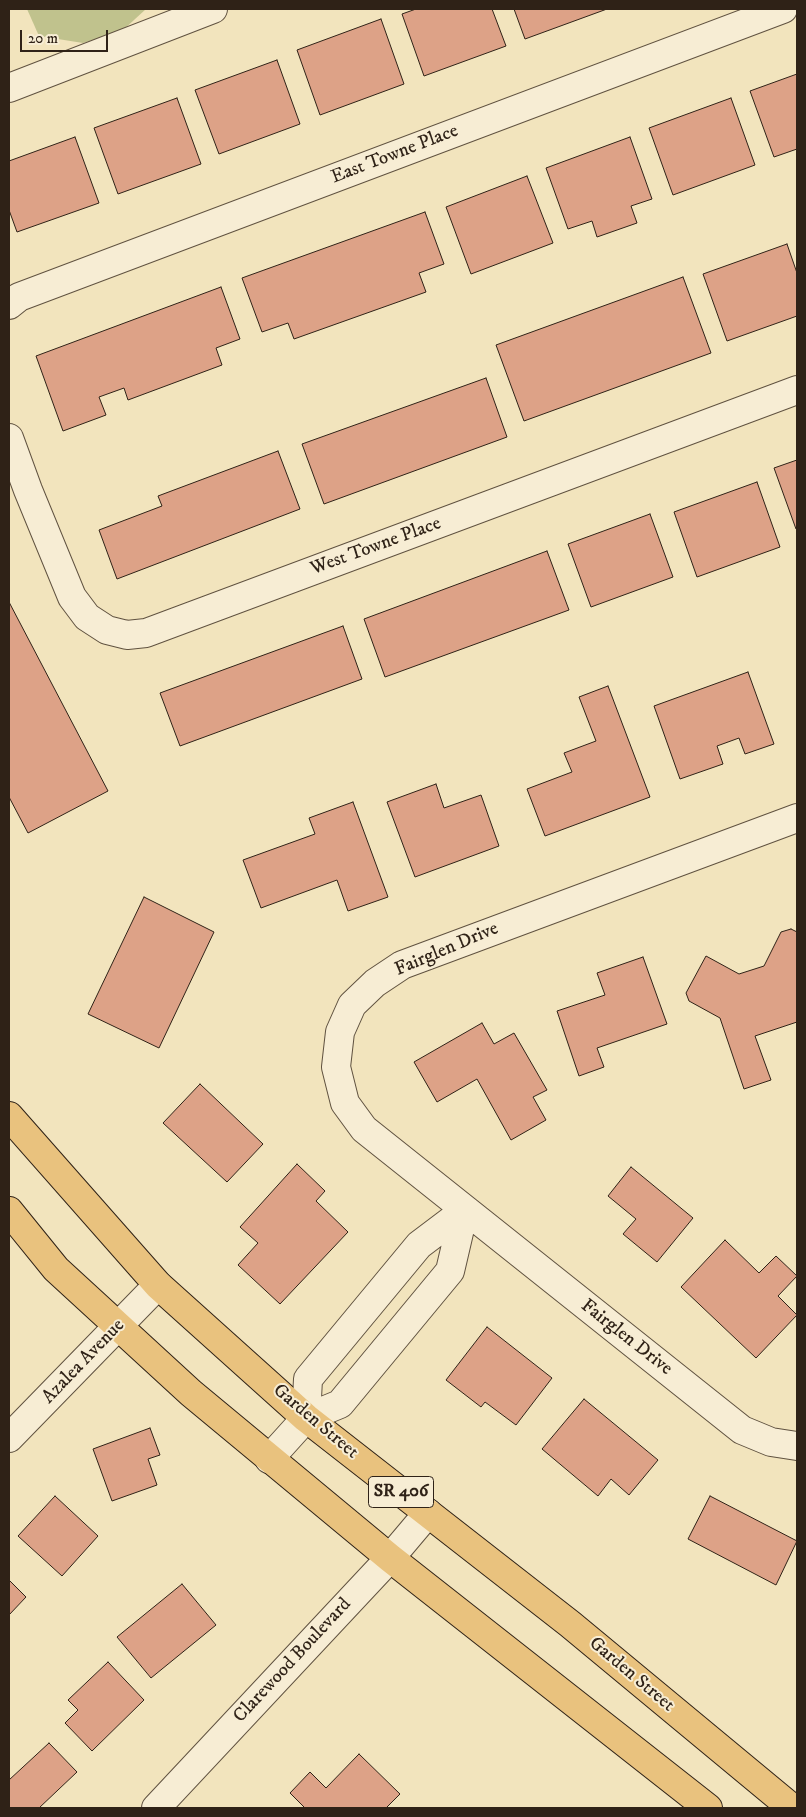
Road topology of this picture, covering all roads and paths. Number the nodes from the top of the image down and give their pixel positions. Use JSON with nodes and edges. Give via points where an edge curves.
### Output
{"nodes":[{"id":1,"x":213,"y":9,"type":"edge"},
{"id":2,"x":784,"y":9,"type":"edge"},
{"id":3,"x":9,"y":88,"type":"edge"},
{"id":4,"x":9,"y":305,"type":"edge"},
{"id":5,"x":797,"y":390,"type":"edge"},
{"id":6,"x":9,"y":438,"type":"edge"},
{"id":7,"x":18,"y":493,"type":"edge"},
{"id":8,"x":797,"y":818,"type":"edge"},
{"id":9,"x":9,"y":1116,"type":"edge"},
{"id":10,"x":464,"y":1210,"type":"junction"},
{"id":11,"x":9,"y":1211,"type":"edge"},
{"id":12,"x":158,"y":1285,"type":"junction"},
{"id":13,"x":119,"y":1326,"type":"junction"},
{"id":14,"x":306,"y":1418,"type":"junction"},
{"id":15,"x":9,"y":1438,"type":"edge"},
{"id":16,"x":797,"y":1446,"type":"edge"},
{"id":17,"x":269,"y":1459,"type":"junction"},
{"id":18,"x":428,"y":1513,"type":"junction"},
{"id":19,"x":390,"y":1558,"type":"junction"},
{"id":20,"x":156,"y":1808,"type":"edge"},
{"id":21,"x":708,"y":1808,"type":"edge"},
{"id":22,"x":792,"y":1808,"type":"edge"}],
"edges":[{"from":1,"to":3,"type":"street"},
{"from":2,"to":4,"type":"street","name":"East Towne Place","via":[[19,297]]},
{"from":5,"to":7,"type":"street","name":"West Towne Place","via":[[146,633],[127,635],[108,630],[87,617],[72,597]]},
{"from":6,"to":7,"type":"street"},
{"from":8,"to":10,"type":"street","name":"Fairglen Drive","via":[[402,965],[375,983],[352,1005],[340,1032],[336,1068],[345,1103],[364,1129]]},
{"from":9,"to":12,"type":"main road","name":"Garden Street","number":"SR 406"},
{"from":10,"to":14,"type":"street","via":[[419,1245],[308,1379]]},
{"from":10,"to":14,"type":"street","via":[[450,1270],[340,1404]]},
{"from":10,"to":16,"type":"street","name":"Fairglen Drive","via":[[742,1430],[771,1442]]},
{"from":11,"to":13,"type":"main road","number":"SR 406","via":[[56,1269]]},
{"from":12,"to":13,"type":"street","name":"Azalea Avenue"},
{"from":12,"to":14,"type":"main road","name":"Garden Street","number":"SR 406"},
{"from":13,"to":15,"type":"street","name":"Azalea Avenue"},
{"from":13,"to":17,"type":"main road","number":"SR 406"},
{"from":14,"to":17,"type":"street"},
{"from":14,"to":18,"type":"main road","name":"Garden Street","number":"SR 406"},
{"from":17,"to":19,"type":"main road","number":"SR 406"},
{"from":18,"to":19,"type":"street","name":"Clarewood Boulevard"},
{"from":18,"to":22,"type":"main road","name":"Garden Street","number":"SR 406","via":[[577,1630]]},
{"from":19,"to":20,"type":"street","name":"Clarewood Boulevard"},
{"from":19,"to":21,"type":"main road","number":"SR 406"}]}
